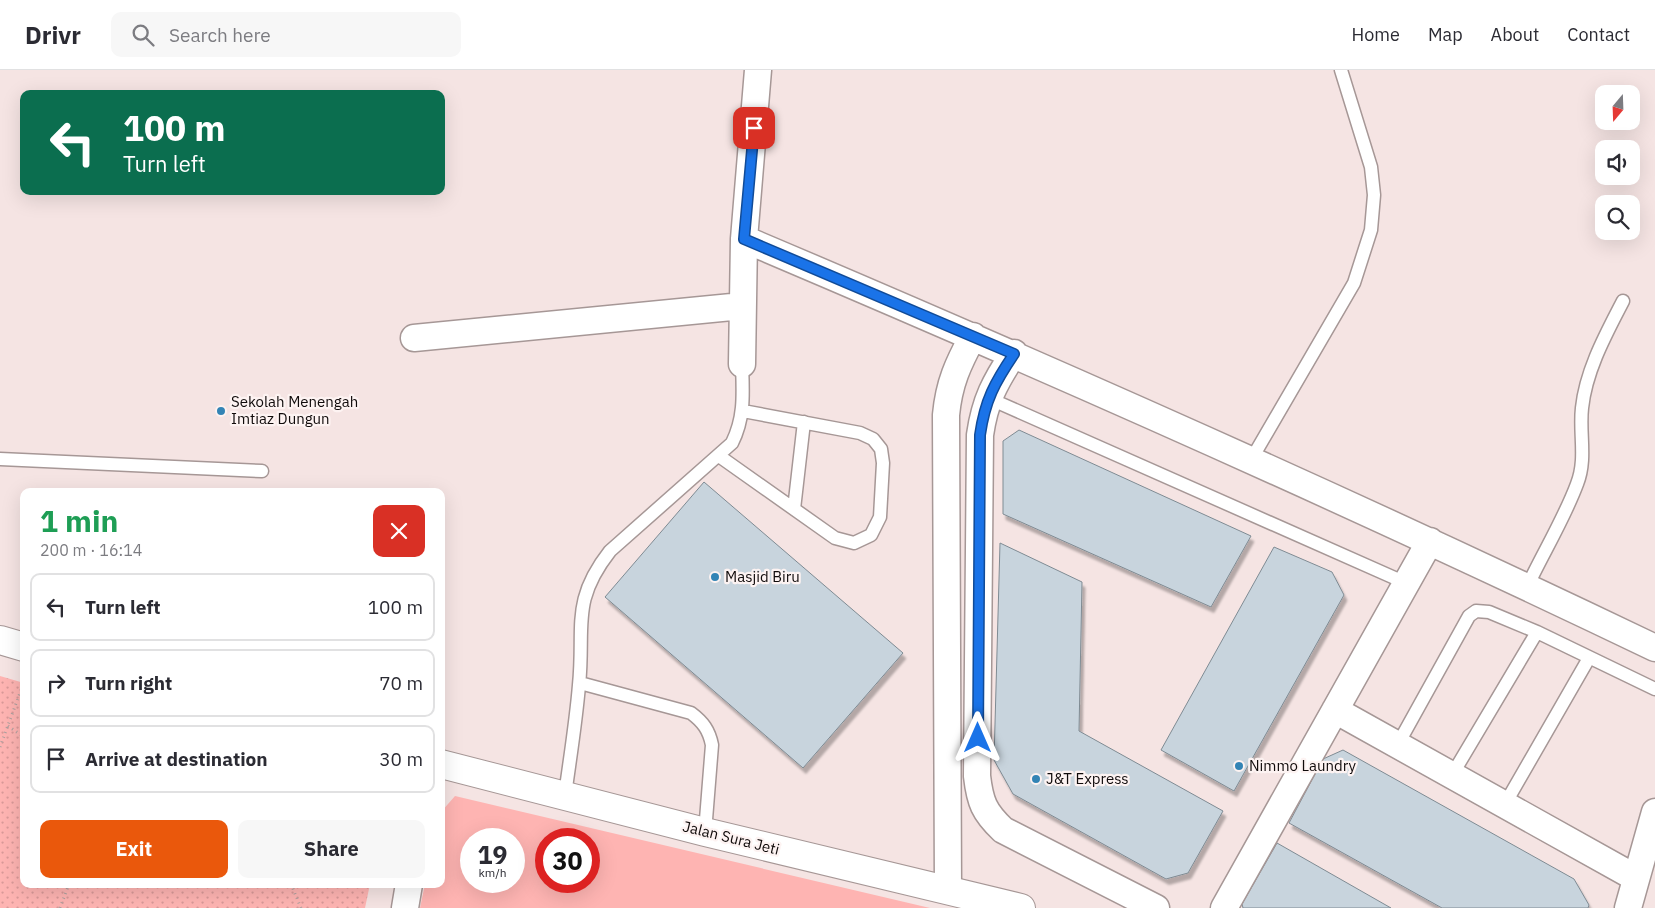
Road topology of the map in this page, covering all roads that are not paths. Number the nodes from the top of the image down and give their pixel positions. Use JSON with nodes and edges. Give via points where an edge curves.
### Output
{"nodes":[{"id":1,"x":758,"y":70,"type":"edge"},
{"id":2,"x":1341,"y":70,"type":"edge"},
{"id":3,"x":744,"y":239,"type":"junction"},
{"id":4,"x":1623,"y":301,"type":"dead end"},
{"id":5,"x":742,"y":306,"type":"junction"},
{"id":6,"x":973,"y":336,"type":"junction"},
{"id":7,"x":414,"y":338,"type":"dead end"},
{"id":8,"x":1014,"y":354,"type":"junction"},
{"id":9,"x":742,"y":364,"type":"joint"},
{"id":10,"x":988,"y":398,"type":"junction"},
{"id":11,"x":743,"y":411,"type":"junction"},
{"id":12,"x":804,"y":422,"type":"junction"},
{"id":13,"x":719,"y":456,"type":"junction"},
{"id":14,"x":0,"y":459,"type":"edge"},
{"id":15,"x":1251,"y":460,"type":"junction"},
{"id":16,"x":262,"y":471,"type":"dead end"},
{"id":17,"x":794,"y":509,"type":"junction"},
{"id":18,"x":1430,"y":541,"type":"junction"},
{"id":19,"x":1406,"y":583,"type":"junction"},
{"id":20,"x":1527,"y":587,"type":"junction"},
{"id":21,"x":1537,"y":632,"type":"junction"},
{"id":22,"x":0,"y":640,"type":"edge"},
{"id":23,"x":20,"y":646,"type":"edge"},
{"id":24,"x":1655,"y":648,"type":"edge"},
{"id":25,"x":1589,"y":658,"type":"junction"},
{"id":26,"x":580,"y":683,"type":"junction"},
{"id":27,"x":1655,"y":689,"type":"edge"},
{"id":28,"x":1335,"y":710,"type":"junction"},
{"id":29,"x":1398,"y":744,"type":"junction"},
{"id":30,"x":445,"y":765,"type":"edge"},
{"id":31,"x":1452,"y":775,"type":"junction"},
{"id":32,"x":565,"y":795,"type":"junction"},
{"id":33,"x":1505,"y":804,"type":"junction"},
{"id":34,"x":1655,"y":812,"type":"edge"},
{"id":35,"x":705,"y":832,"type":"junction"},
{"id":36,"x":1636,"y":878,"type":"junction"},
{"id":37,"x":408,"y":888,"type":"edge"},
{"id":38,"x":948,"y":890,"type":"junction"},
{"id":39,"x":405,"y":908,"type":"edge"},
{"id":40,"x":1021,"y":908,"type":"edge"},
{"id":41,"x":1156,"y":908,"type":"edge"},
{"id":42,"x":1224,"y":908,"type":"edge"},
{"id":43,"x":1628,"y":908,"type":"edge"}],
"edges":[{"from":1,"to":3,"type":"street"},
{"from":2,"to":15,"type":"lane","via":[[1371,167],[1374,195],[1371,230],[1354,283]]},
{"from":3,"to":5,"type":"street"},
{"from":3,"to":6,"type":"street"},
{"from":4,"to":20,"type":"lane","via":[[1596,355],[1588,380],[1582,406],[1583,450],[1578,484]]},
{"from":5,"to":7,"type":"street"},
{"from":5,"to":9,"type":"street"},
{"from":6,"to":8,"type":"street"},
{"from":6,"to":38,"type":"street","via":[[954,372],[948,390],[946,415]]},
{"from":8,"to":10,"type":"street"},
{"from":8,"to":15,"type":"street"},
{"from":9,"to":11,"type":"lane"},
{"from":10,"to":19,"type":"lane"},
{"from":10,"to":41,"type":"street","via":[[980,435],[977,766],[980,797],[987,815],[1003,830]]},
{"from":11,"to":12,"type":"lane"},
{"from":11,"to":13,"type":"lane","via":[[732,443]]},
{"from":12,"to":17,"type":"lane"},
{"from":12,"to":17,"type":"lane","via":[[860,433],[873,439],[881,450],[884,463],[880,517],[871,535],[854,543],[835,538]]},
{"from":13,"to":17,"type":"lane"},
{"from":13,"to":26,"type":"lane","via":[[610,551],[597,568],[581,607]]},
{"from":14,"to":16,"type":"lane"},
{"from":15,"to":18,"type":"street"},
{"from":18,"to":19,"type":"street"},
{"from":18,"to":20,"type":"street"},
{"from":19,"to":28,"type":"street"},
{"from":20,"to":24,"type":"street"},
{"from":21,"to":25,"type":"lane"},
{"from":21,"to":29,"type":"lane","via":[[1488,612],[1476,611],[1469,616]]},
{"from":21,"to":31,"type":"lane"},
{"from":22,"to":23,"type":"street"},
{"from":25,"to":27,"type":"lane"},
{"from":25,"to":33,"type":"lane"},
{"from":26,"to":32,"type":"lane"},
{"from":26,"to":35,"type":"lane","via":[[691,713],[703,722],[712,745]]},
{"from":28,"to":29,"type":"street"},
{"from":28,"to":42,"type":"street"},
{"from":29,"to":31,"type":"street"},
{"from":30,"to":32,"type":"street","name":"Jalan Sura Jeti"},
{"from":31,"to":33,"type":"street"},
{"from":32,"to":35,"type":"street","name":"Jalan Sura Jeti"},
{"from":33,"to":36,"type":"street"},
{"from":34,"to":36,"type":"street"},
{"from":35,"to":38,"type":"street","name":"Jalan Sura Jeti"},
{"from":36,"to":43,"type":"street"},
{"from":37,"to":39,"type":"street"},
{"from":38,"to":40,"type":"street","name":"Jalan Sura Jeti"}]}
